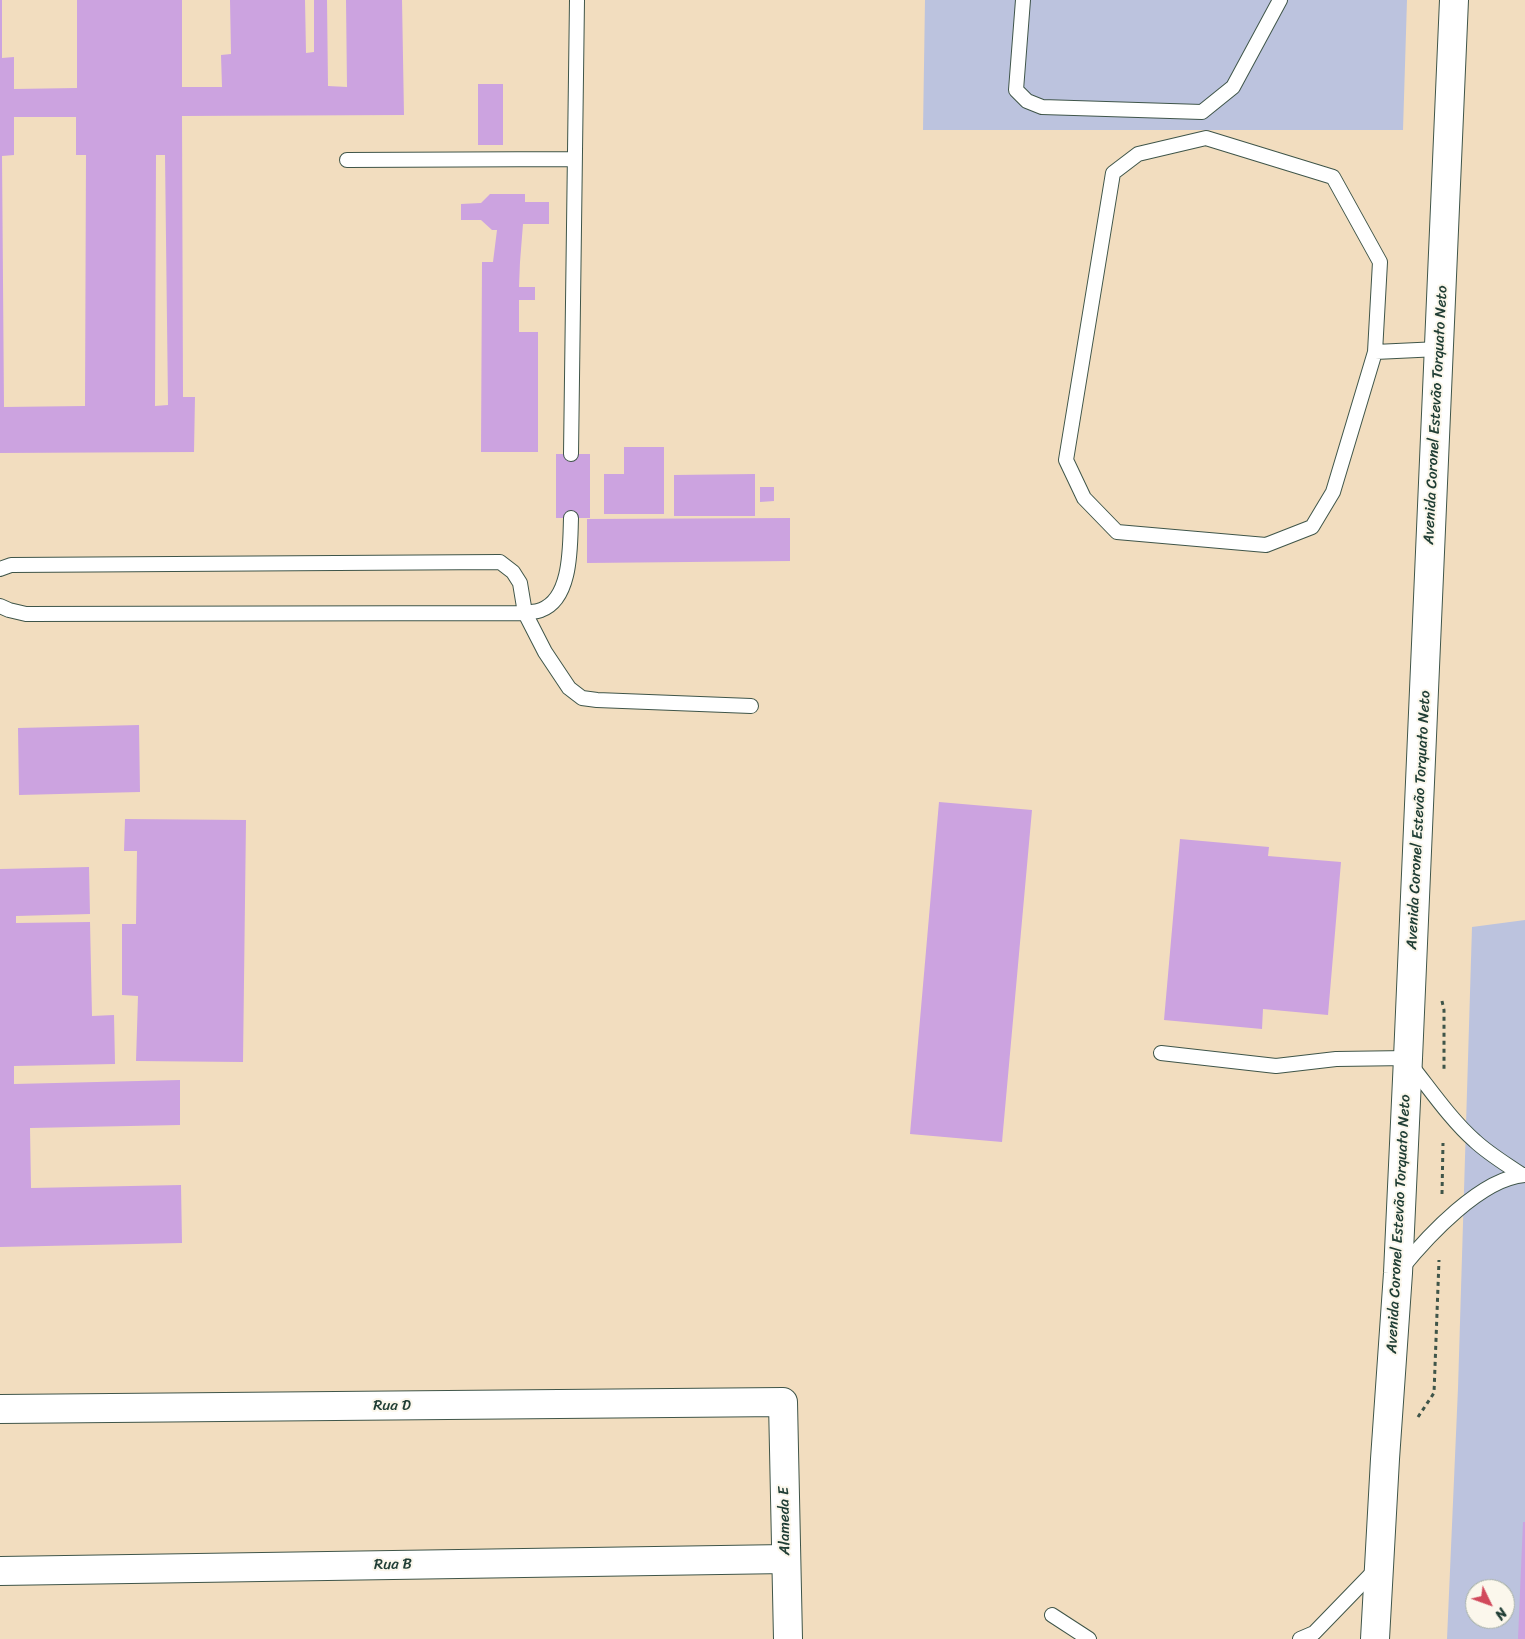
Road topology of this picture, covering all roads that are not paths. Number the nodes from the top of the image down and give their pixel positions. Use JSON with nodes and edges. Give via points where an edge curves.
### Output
{"nodes":[{"id":1,"x":577,"y":0,"type":"edge"},
{"id":2,"x":1023,"y":0,"type":"edge"},
{"id":3,"x":1280,"y":0,"type":"edge"},
{"id":4,"x":1454,"y":0,"type":"edge"},
{"id":5,"x":575,"y":159,"type":"junction"},
{"id":6,"x":347,"y":160,"type":"dead end"},
{"id":7,"x":1439,"y":349,"type":"junction"},
{"id":8,"x":1375,"y":352,"type":"junction"},
{"id":9,"x":572,"y":454,"type":"dead end"},
{"id":10,"x":571,"y":518,"type":"dead end"},
{"id":11,"x":0,"y":569,"type":"edge"},
{"id":12,"x":0,"y":606,"type":"edge"},
{"id":13,"x":525,"y":613,"type":"junction"},
{"id":14,"x":751,"y":706,"type":"dead end"},
{"id":15,"x":1161,"y":1053,"type":"dead end"},
{"id":16,"x":1408,"y":1060,"type":"junction"},
{"id":17,"x":1524,"y":1175,"type":"edge"},
{"id":18,"x":1398,"y":1273,"type":"junction"},
{"id":19,"x":783,"y":1402,"type":"joint"},
{"id":20,"x":0,"y":1409,"type":"edge"},
{"id":21,"x":786,"y":1559,"type":"junction"},
{"id":22,"x":1379,"y":1566,"type":"junction"},
{"id":23,"x":0,"y":1571,"type":"edge"},
{"id":24,"x":1052,"y":1615,"type":"dead end"},
{"id":25,"x":788,"y":1639,"type":"edge"},
{"id":26,"x":1089,"y":1639,"type":"edge"},
{"id":27,"x":1300,"y":1639,"type":"edge"},
{"id":28,"x":1375,"y":1639,"type":"edge"}],
"edges":[{"from":1,"to":5,"type":"lane"},
{"from":2,"to":3,"type":"lane","via":[[1016,90],[1027,102],[1042,107],[1202,112],[1233,88]]},
{"from":4,"to":7,"type":"street","name":"Avenida Coronel Estevão Torquato Neto"},
{"from":5,"to":6,"type":"lane"},
{"from":5,"to":9,"type":"lane"},
{"from":7,"to":8,"type":"lane"},
{"from":7,"to":16,"type":"street","name":"Avenida Coronel Estevão Torquato Neto"},
{"from":8,"to":8,"type":"lane","via":[[1333,492],[1312,527],[1266,545],[1118,532],[1084,498],[1066,460],[1113,173],[1138,154],[1206,138],[1333,177],[1380,262]]},
{"from":10,"to":13,"type":"lane","via":[[569,565],[561,590],[542,610]]},
{"from":11,"to":13,"type":"lane","via":[[11,565],[500,562],[513,572],[520,584]]},
{"from":12,"to":13,"type":"lane","via":[[26,614]]},
{"from":13,"to":14,"type":"lane","via":[[545,652],[570,688],[582,698]]},
{"from":15,"to":16,"type":"lane","via":[[1276,1066],[1336,1059]]},
{"from":16,"to":17,"type":"lane","via":[[1474,1141]]},
{"from":16,"to":18,"type":"street","name":"Avenida Coronel Estevão Torquato Neto"},
{"from":17,"to":18,"type":"lane","via":[[1497,1183],[1454,1213],[1426,1239]]},
{"from":18,"to":22,"type":"street","name":"Avenida Coronel Estevão Torquato Neto"},
{"from":19,"to":20,"type":"street","name":"Rua D"},
{"from":19,"to":21,"type":"street","name":"Alameda E"},
{"from":21,"to":23,"type":"street","name":"Rua B"},
{"from":21,"to":25,"type":"street","name":"Alameda E"},
{"from":22,"to":27,"type":"lane","via":[[1314,1633]]},
{"from":22,"to":28,"type":"street","name":"Avenida Coronel Estevão Torquato Neto"},
{"from":24,"to":26,"type":"lane"}]}
